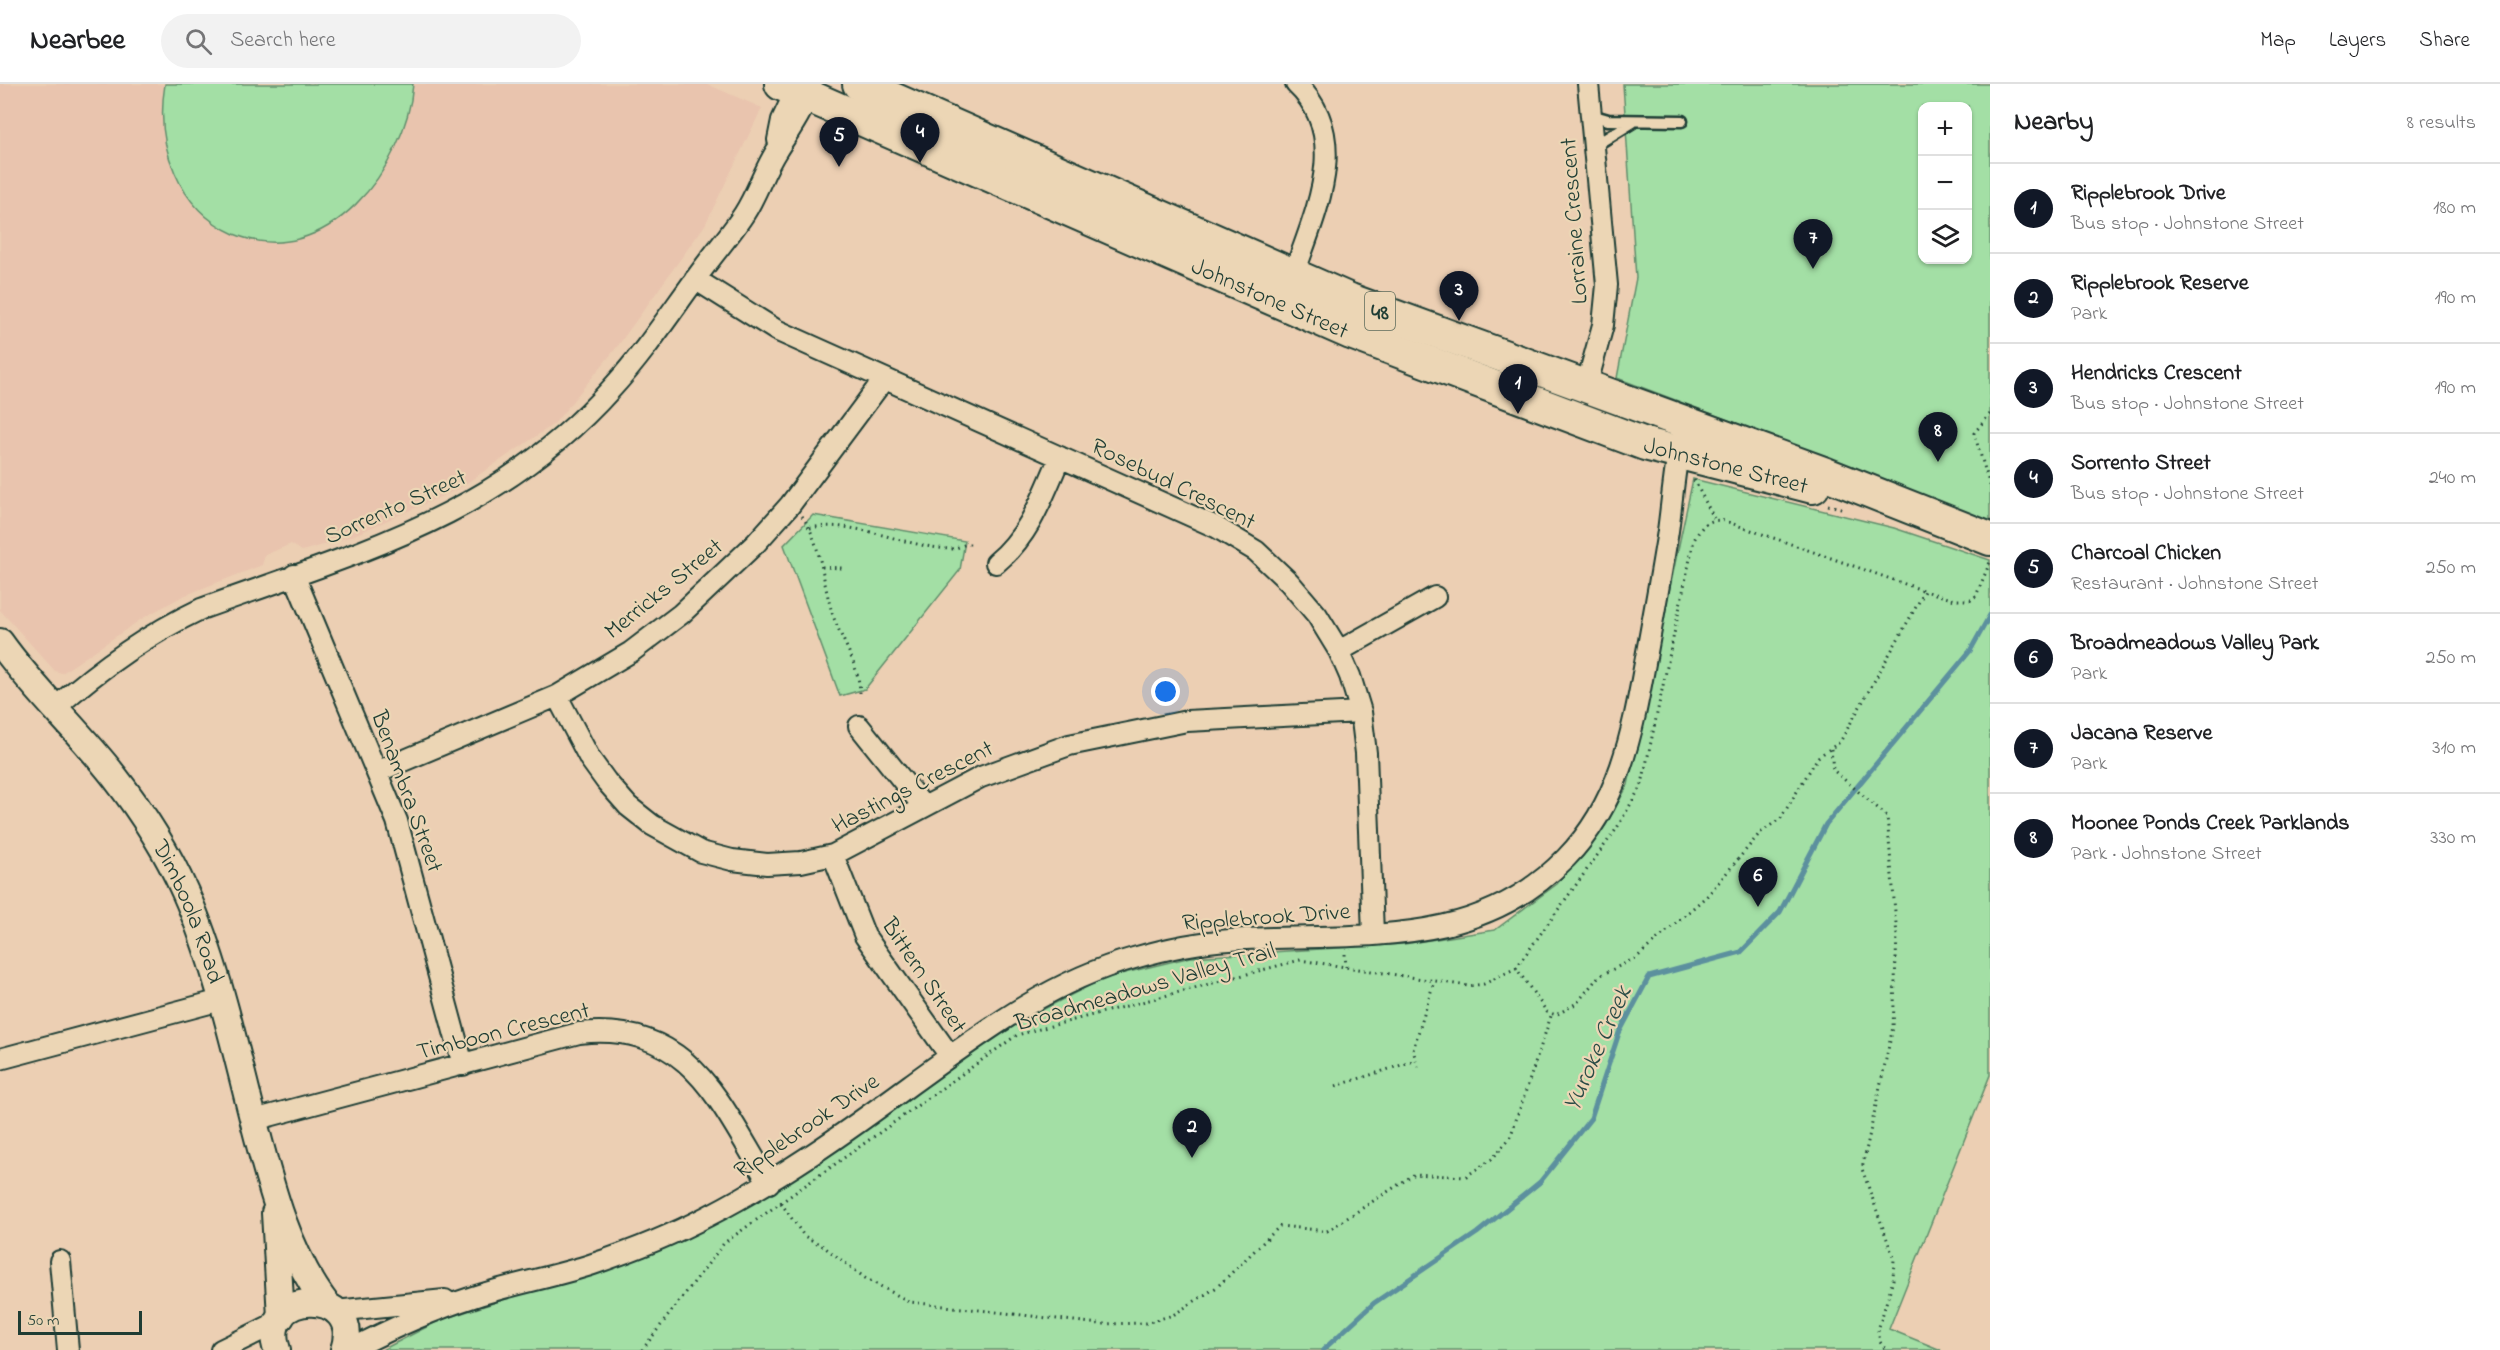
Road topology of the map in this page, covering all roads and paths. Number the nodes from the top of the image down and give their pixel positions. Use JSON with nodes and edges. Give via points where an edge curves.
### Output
{"nodes":[{"id":1,"x":858,"y":84,"type":"edge"},
{"id":2,"x":1296,"y":84,"type":"edge"},
{"id":3,"x":1588,"y":84,"type":"edge"},
{"id":4,"x":798,"y":88,"type":"edge"},
{"id":5,"x":1591,"y":115,"type":"junction"},
{"id":6,"x":1682,"y":121,"type":"dead end"},
{"id":7,"x":1633,"y":122,"type":"junction"},
{"id":8,"x":1594,"y":146,"type":"junction"},
{"id":9,"x":1293,"y":276,"type":"junction"},
{"id":10,"x":695,"y":279,"type":"junction"},
{"id":11,"x":1284,"y":305,"type":"junction"},
{"id":12,"x":884,"y":379,"type":"junction"},
{"id":13,"x":1586,"y":387,"type":"junction"},
{"id":14,"x":1990,"y":414,"type":"edge"},
{"id":15,"x":1685,"y":421,"type":"junction"},
{"id":16,"x":1678,"y":453,"type":"junction"},
{"id":17,"x":1060,"y":457,"type":"junction"},
{"id":18,"x":1990,"y":486,"type":"edge"},
{"id":19,"x":1913,"y":510,"type":"junction"},
{"id":20,"x":801,"y":515,"type":"dead end"},
{"id":21,"x":809,"y":528,"type":"junction"},
{"id":22,"x":972,"y":544,"type":"dead end"},
{"id":23,"x":1988,"y":545,"type":"edge"},
{"id":24,"x":996,"y":563,"type":"dead end"},
{"id":25,"x":822,"y":567,"type":"junction"},
{"id":26,"x":842,"y":568,"type":"dead end"},
{"id":27,"x":294,"y":575,"type":"junction"},
{"id":28,"x":1925,"y":591,"type":"junction"},
{"id":29,"x":1435,"y":597,"type":"dead end"},
{"id":30,"x":0,"y":642,"type":"edge"},
{"id":31,"x":1339,"y":651,"type":"junction"},
{"id":32,"x":9,"y":660,"type":"edge"},
{"id":33,"x":860,"y":693,"type":"dead end"},
{"id":34,"x":557,"y":696,"type":"junction"},
{"id":35,"x":54,"y":708,"type":"junction"},
{"id":36,"x":1361,"y":712,"type":"junction"},
{"id":37,"x":859,"y":726,"type":"dead end"},
{"id":38,"x":1831,"y":748,"type":"junction"},
{"id":39,"x":379,"y":771,"type":"junction"},
{"id":40,"x":923,"y":806,"type":"junction"},
{"id":41,"x":833,"y":855,"type":"junction"},
{"id":42,"x":1373,"y":934,"type":"junction"},
{"id":43,"x":1516,"y":968,"type":"junction"},
{"id":44,"x":1434,"y":982,"type":"junction"},
{"id":45,"x":221,"y":1000,"type":"junction"},
{"id":46,"x":1551,"y":1016,"type":"junction"},
{"id":47,"x":1,"y":1053,"type":"edge"},
{"id":48,"x":950,"y":1056,"type":"junction"},
{"id":49,"x":1414,"y":1061,"type":"junction"},
{"id":50,"x":463,"y":1065,"type":"junction"},
{"id":51,"x":1418,"y":1067,"type":"dead end"},
{"id":52,"x":1336,"y":1086,"type":"dead end"},
{"id":53,"x":254,"y":1120,"type":"junction"},
{"id":54,"x":769,"y":1183,"type":"junction"},
{"id":55,"x":274,"y":1200,"type":"junction"},
{"id":56,"x":781,"y":1203,"type":"junction"},
{"id":57,"x":60,"y":1261,"type":"dead end"},
{"id":58,"x":472,"y":1297,"type":"junction"},
{"id":59,"x":331,"y":1308,"type":"junction"},
{"id":60,"x":279,"y":1320,"type":"junction"},
{"id":61,"x":68,"y":1350,"type":"edge"},
{"id":62,"x":221,"y":1350,"type":"edge"},
{"id":63,"x":278,"y":1350,"type":"edge"},
{"id":64,"x":344,"y":1350,"type":"edge"},
{"id":65,"x":350,"y":1350,"type":"edge"},
{"id":66,"x":642,"y":1350,"type":"edge"},
{"id":67,"x":1886,"y":1350,"type":"edge"}],
"edges":[{"from":1,"to":9,"type":"main road","name":"Johnstone Street","number":"48"},
{"from":2,"to":9,"type":"street","via":[[1321,119],[1328,156],[1324,181]]},
{"from":3,"to":5,"type":"street","name":"Lorraine Crescent"},
{"from":4,"to":10,"type":"street","name":"Sorrento Street","via":[[795,125],[776,151],[744,214]]},
{"from":4,"to":11,"type":"main road","name":"Johnstone Street","number":"48"},
{"from":5,"to":7,"type":"lane"},
{"from":5,"to":8,"type":"street","name":"Lorraine Crescent"},
{"from":6,"to":7,"type":"lane"},
{"from":7,"to":8,"type":"lane"},
{"from":8,"to":13,"type":"street","name":"Lorraine Crescent","via":[[1606,295],[1603,325]]},
{"from":9,"to":11,"type":"street"},
{"from":9,"to":13,"type":"main road","name":"Johnstone Street","number":"48"},
{"from":10,"to":12,"type":"street","name":"Rosebud Crescent","via":[[776,330]]},
{"from":10,"to":27,"type":"street","name":"Sorrento Street","via":[[612,389],[522,469],[436,521]]},
{"from":11,"to":16,"type":"main road","name":"Johnstone Street","number":"48","via":[[1585,422]]},
{"from":12,"to":17,"type":"street","name":"Rosebud Crescent"},
{"from":12,"to":34,"type":"street","name":"Merricks Street","via":[[790,505],[734,565],[681,614],[631,652]]},
{"from":13,"to":15,"type":"main road","name":"Johnstone Street","number":"48"},
{"from":14,"to":18,"type":"path","via":[[1974,433]]},
{"from":15,"to":16,"type":"street","name":"Ripplebrook Drive"},
{"from":15,"to":19,"type":"main road","name":"Johnstone Street","number":"48"},
{"from":16,"to":19,"type":"main road","name":"Johnstone Street","number":"48"},
{"from":16,"to":42,"type":"street","name":"Ripplebrook Drive","via":[[1634,726],[1626,759],[1600,816],[1543,879],[1491,911],[1440,928]]},
{"from":17,"to":24,"type":"street","via":[[1026,532]]},
{"from":17,"to":31,"type":"street","name":"Rosebud Crescent","via":[[1216,527],[1256,551],[1317,615]]},
{"from":19,"to":23,"type":"main road","name":"Johnstone Street","number":"48"},
{"from":20,"to":21,"type":"path"},
{"from":21,"to":22,"type":"path","via":[[847,529],[952,549]]},
{"from":21,"to":25,"type":"path"},
{"from":23,"to":28,"type":"path","name":"Broadmeadows Valley Trail","via":[[1976,596],[1971,600],[1955,600]]},
{"from":25,"to":26,"type":"path"},
{"from":25,"to":33,"type":"path","via":[[830,605],[852,658]]},
{"from":27,"to":35,"type":"street","name":"Sorrento Street","via":[[170,624],[93,674]]},
{"from":27,"to":39,"type":"street","name":"Benambra Street"},
{"from":28,"to":38,"type":"path","via":[[1840,742]]},
{"from":28,"to":43,"type":"path","name":"Broadmeadows Valley Trail","via":[[1725,521],[1714,519],[1702,525],[1694,540],[1642,784],[1617,828]]},
{"from":29,"to":31,"type":"street"},
{"from":30,"to":32,"type":"street","name":"Dimboola Road"},
{"from":31,"to":36,"type":"street","name":"Rosebud Crescent"},
{"from":32,"to":35,"type":"street","name":"Dimboola Road"},
{"from":34,"to":39,"type":"street","name":"Merricks Street"},
{"from":34,"to":41,"type":"street","name":"Hastings Crescent","via":[[606,781],[628,806],[674,840],[700,852],[766,864]]},
{"from":35,"to":45,"type":"street","name":"Dimboola Road","via":[[114,776],[165,851],[186,892]]},
{"from":36,"to":40,"type":"street","name":"Hastings Crescent","via":[[1197,720],[1130,730],[1029,757]]},
{"from":36,"to":42,"type":"street","name":"Rosebud Crescent","via":[[1367,763]]},
{"from":37,"to":40,"type":"street"},
{"from":38,"to":46,"type":"path","via":[[1818,757],[1781,818],[1760,832],[1708,895],[1636,958],[1599,976],[1577,1003]]},
{"from":38,"to":67,"type":"path","via":[[1833,770],[1887,816],[1897,936],[1893,1027],[1862,1169],[1894,1259],[1893,1280],[1878,1330]]},
{"from":39,"to":50,"type":"street","name":"Benambra Street","via":[[405,847]]},
{"from":40,"to":41,"type":"street","name":"Hastings Crescent"},
{"from":41,"to":48,"type":"street","name":"Bittern Street","via":[[865,936]]},
{"from":42,"to":48,"type":"street","name":"Ripplebrook Drive","via":[[1226,940],[1132,958],[1043,994]]},
{"from":43,"to":44,"type":"path","name":"Broadmeadows Valley Trail","via":[[1484,984]]},
{"from":43,"to":46,"type":"path"},
{"from":44,"to":49,"type":"path","via":[[1416,1035]]},
{"from":44,"to":56,"type":"path","name":"Broadmeadows Valley Trail","via":[[1300,960],[1017,1035]]},
{"from":45,"to":47,"type":"street"},
{"from":45,"to":53,"type":"street","name":"Dimboola Road"},
{"from":46,"to":56,"type":"path","via":[[1510,1138],[1492,1159],[1465,1177],[1415,1174],[1327,1231],[1280,1226],[1217,1287],[1173,1315],[1146,1323],[1100,1324],[910,1302],[865,1278],[804,1236]]},
{"from":48,"to":54,"type":"street","name":"Ripplebrook Drive"},
{"from":49,"to":51,"type":"path"},
{"from":49,"to":52,"type":"path"},
{"from":50,"to":53,"type":"street","name":"Timboon Crescent"},
{"from":50,"to":54,"type":"street","name":"Timboon Crescent","via":[[579,1033],[620,1032],[655,1042],[693,1067],[707,1083]]},
{"from":53,"to":55,"type":"street","name":"Dimboola Road"},
{"from":54,"to":58,"type":"street","name":"Ripplebrook Drive","via":[[696,1223],[644,1245],[591,1265]]},
{"from":55,"to":59,"type":"street","name":"Dimboola Road","via":[[312,1286]]},
{"from":55,"to":60,"type":"street","name":"Dimboola Road"},
{"from":56,"to":66,"type":"path","name":"Broadmeadows Valley Trail","via":[[724,1243]]},
{"from":57,"to":61,"type":"street"},
{"from":58,"to":59,"type":"street","name":"Ripplebrook Drive"},
{"from":58,"to":65,"type":"street","name":"Ripplebrook Drive","via":[[397,1325]]},
{"from":59,"to":60,"type":"street","via":[[315,1301],[302,1302]]},
{"from":59,"to":64,"type":"street","name":"Dimboola Road","via":[[346,1331]]},
{"from":60,"to":62,"type":"street"},
{"from":60,"to":63,"type":"street","name":"Dimboola Road","via":[[275,1333]]}]}
